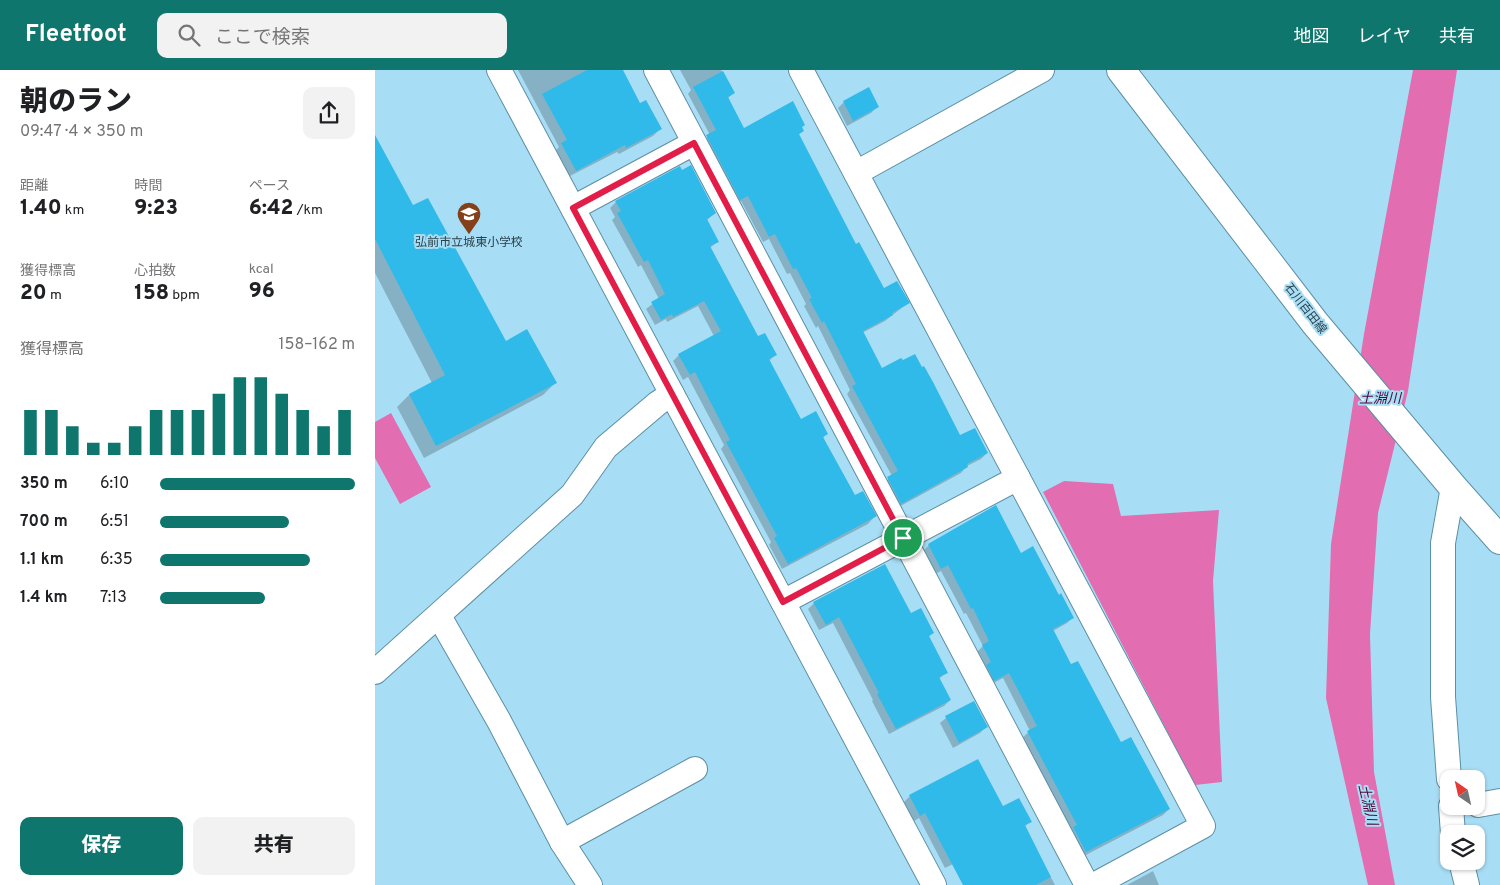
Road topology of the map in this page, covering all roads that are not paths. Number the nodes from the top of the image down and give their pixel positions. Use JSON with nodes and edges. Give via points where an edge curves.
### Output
{"nodes":[{"id":1,"x":499,"y":70,"type":"edge"},
{"id":2,"x":656,"y":70,"type":"edge"},
{"id":3,"x":801,"y":70,"type":"edge"},
{"id":4,"x":1042,"y":70,"type":"edge"},
{"id":5,"x":1121,"y":70,"type":"edge"},
{"id":6,"x":694,"y":143,"type":"junction"},
{"id":7,"x":855,"y":172,"type":"junction"},
{"id":8,"x":573,"y":208,"type":"junction"},
{"id":9,"x":672,"y":394,"type":"junction"},
{"id":10,"x":1018,"y":478,"type":"junction"},
{"id":11,"x":1453,"y":487,"type":"junction"},
{"id":12,"x":903,"y":538,"type":"junction"},
{"id":13,"x":1500,"y":540,"type":"edge"},
{"id":14,"x":783,"y":602,"type":"junction"},
{"id":15,"x":439,"y":616,"type":"junction"},
{"id":16,"x":375,"y":672,"type":"edge"},
{"id":17,"x":695,"y":769,"type":"dead end"},
{"id":18,"x":1448,"y":770,"type":"edge"},
{"id":19,"x":562,"y":842,"type":"junction"},
{"id":20,"x":1463,"y":870,"type":"edge"},
{"id":21,"x":590,"y":885,"type":"edge"},
{"id":22,"x":934,"y":885,"type":"edge"},
{"id":23,"x":1087,"y":885,"type":"edge"},
{"id":24,"x":1094,"y":885,"type":"edge"},
{"id":25,"x":1467,"y":885,"type":"edge"}],
"edges":[{"from":1,"to":8,"type":"street"},
{"from":2,"to":6,"type":"street"},
{"from":3,"to":7,"type":"street"},
{"from":4,"to":7,"type":"street"},
{"from":5,"to":11,"type":"main road","name":"石川百田線","via":[[1315,323]]},
{"from":6,"to":8,"type":"street"},
{"from":6,"to":12,"type":"street"},
{"from":7,"to":10,"type":"street"},
{"from":8,"to":9,"type":"street"},
{"from":9,"to":14,"type":"street"},
{"from":9,"to":15,"type":"street","via":[[606,446],[572,495]]},
{"from":10,"to":12,"type":"street"},
{"from":10,"to":24,"type":"street","via":[[1203,826]]},
{"from":11,"to":13,"type":"main road","name":"石川百田線"},
{"from":11,"to":18,"type":"street","via":[[1443,543],[1443,697]]},
{"from":12,"to":14,"type":"street"},
{"from":12,"to":23,"type":"street"},
{"from":14,"to":22,"type":"street"},
{"from":15,"to":16,"type":"street"},
{"from":15,"to":19,"type":"street","via":[[499,721]]},
{"from":17,"to":19,"type":"street"},
{"from":19,"to":21,"type":"street"},
{"from":20,"to":25,"type":"street"}]}
